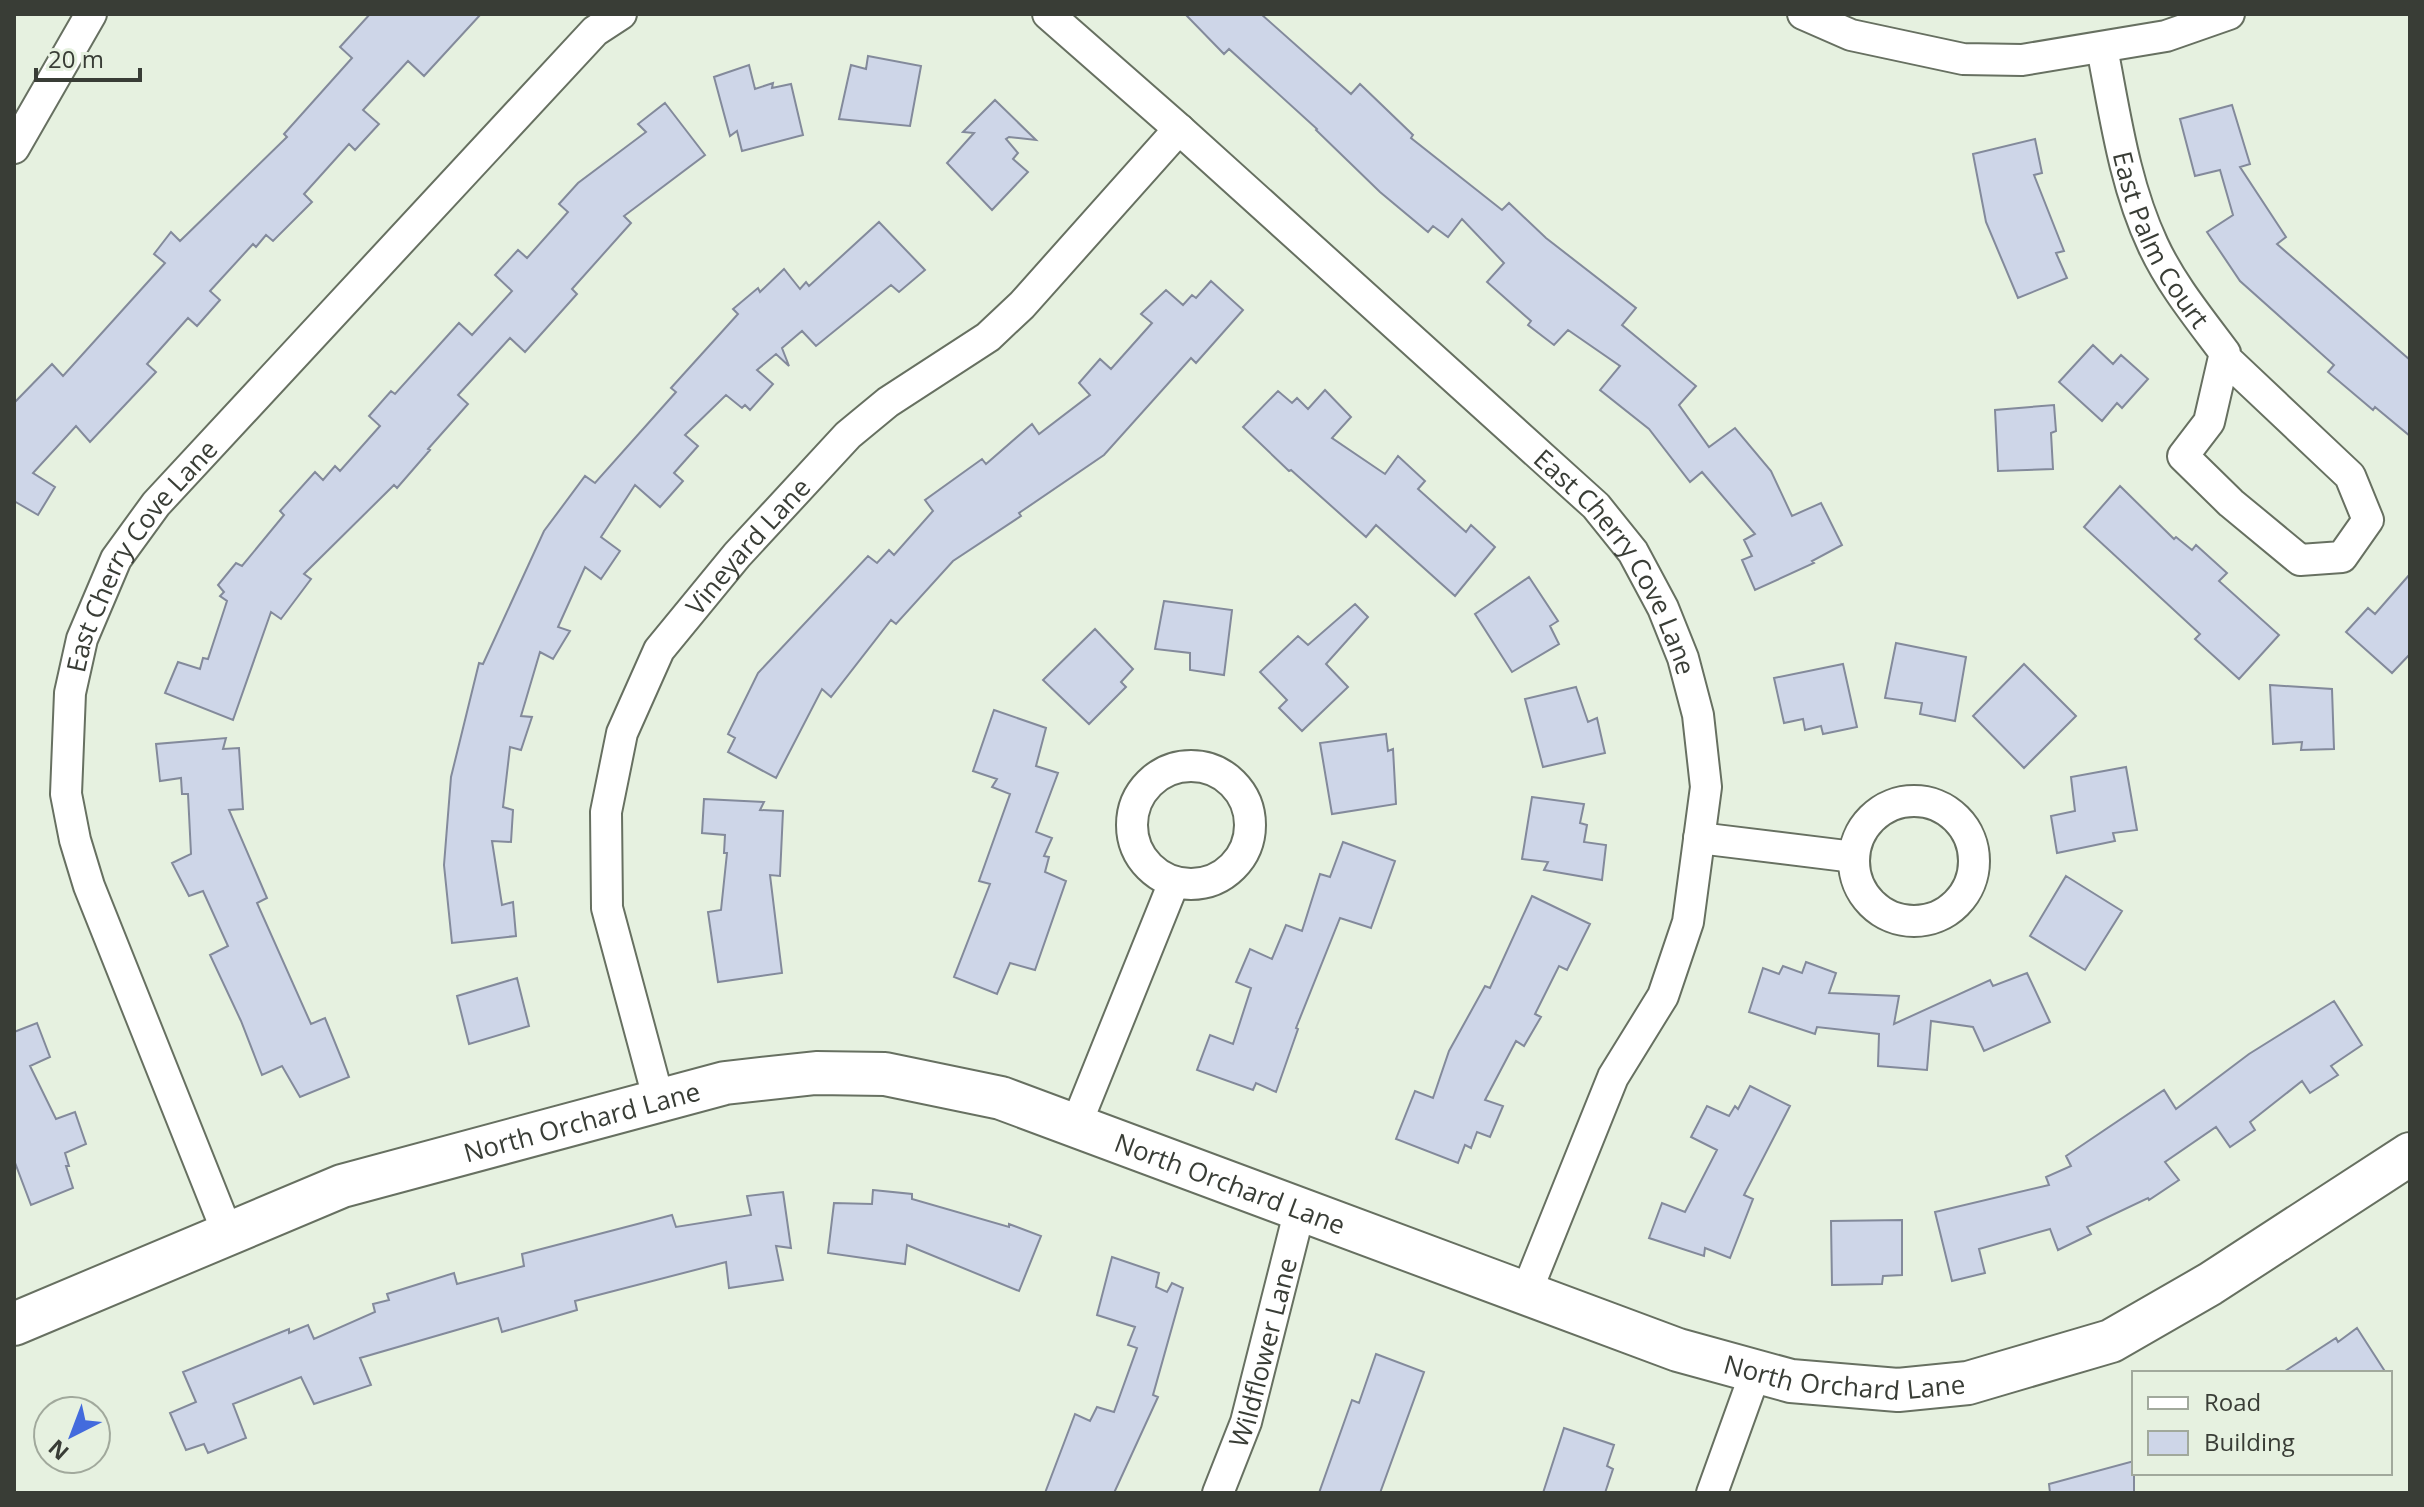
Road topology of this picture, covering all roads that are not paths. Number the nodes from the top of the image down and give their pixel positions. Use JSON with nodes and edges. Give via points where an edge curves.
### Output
{"nodes":[{"id":1,"x":91,"y":14,"type":"edge"},
{"id":2,"x":621,"y":14,"type":"edge"},
{"id":3,"x":1048,"y":14,"type":"edge"},
{"id":4,"x":1803,"y":14,"type":"edge"},
{"id":5,"x":2229,"y":14,"type":"edge"},
{"id":6,"x":2102,"y":48,"type":"junction"},
{"id":7,"x":1179,"y":129,"type":"junction"},
{"id":8,"x":14,"y":148,"type":"edge"},
{"id":9,"x":2224,"y":357,"type":"junction"},
{"id":10,"x":1699,"y":838,"type":"junction"},
{"id":11,"x":1854,"y":857,"type":"junction"},
{"id":12,"x":1174,"y":882,"type":"dead end"},
{"id":13,"x":659,"y":1101,"type":"junction"},
{"id":14,"x":1076,"y":1125,"type":"junction"},
{"id":15,"x":2410,"y":1154,"type":"edge"},
{"id":16,"x":1300,"y":1209,"type":"junction"},
{"id":17,"x":228,"y":1234,"type":"junction"},
{"id":18,"x":1526,"y":1293,"type":"junction"},
{"id":19,"x":14,"y":1324,"type":"edge"},
{"id":20,"x":1756,"y":1371,"type":"junction"},
{"id":21,"x":1218,"y":1493,"type":"edge"},
{"id":22,"x":1712,"y":1493,"type":"edge"}],
"edges":[{"from":1,"to":8,"type":"street"},
{"from":2,"to":17,"type":"street","name":"East Cherry Cove Lane","via":[[595,31],[156,504],[116,559],[82,639],[70,693],[66,794],[75,840]]},
{"from":3,"to":7,"type":"street","name":"East Cherry Cove Lane"},
{"from":4,"to":6,"type":"street","via":[[1851,35],[1963,59],[2022,60]]},
{"from":5,"to":6,"type":"street","via":[[2166,36]]},
{"from":6,"to":9,"type":"street","name":"East Palm Court","via":[[2132,192],[2153,246]]},
{"from":7,"to":10,"type":"street","name":"East Cherry Cove Lane","via":[[1596,506],[1633,552],[1683,658],[1698,715],[1706,787]]},
{"from":7,"to":13,"type":"street","name":"Vineyard Lane","via":[[988,337],[888,402],[848,435],[737,555],[659,650],[622,733],[606,812],[607,908]]},
{"from":9,"to":9,"type":"street","name":"East Palm Court","via":[[2209,422],[2183,456],[2300,560],[2342,557],[2368,520],[2350,476]]},
{"from":10,"to":11,"type":"street"},
{"from":10,"to":18,"type":"street","name":"East Cherry Cove Lane","via":[[1688,922],[1663,996],[1613,1077]]},
{"from":11,"to":11,"type":"street","via":[[1865,895],[1896,919],[1935,918],[1953,908],[1974,875],[1970,836],[1958,819],[1923,800],[1884,808],[1868,821]]},
{"from":12,"to":14,"type":"street"},
{"from":13,"to":14,"type":"street","name":"North Orchard Lane","via":[[725,1083],[816,1073],[885,1074],[1001,1098]]},
{"from":13,"to":17,"type":"street","name":"North Orchard Lane","via":[[342,1186]]},
{"from":14,"to":16,"type":"street","name":"North Orchard Lane"},
{"from":15,"to":20,"type":"street","name":"North Orchard Lane","via":[[2210,1284],[2111,1341],[1968,1383],[1898,1390],[1791,1381]]},
{"from":16,"to":18,"type":"street","name":"North Orchard Lane"},
{"from":16,"to":21,"type":"street","name":"Wildflower Lane","via":[[1246,1422]]},
{"from":17,"to":19,"type":"street","name":"North Orchard Lane"},
{"from":18,"to":20,"type":"street","name":"North Orchard Lane","via":[[1678,1350]]},
{"from":20,"to":22,"type":"street"}]}
